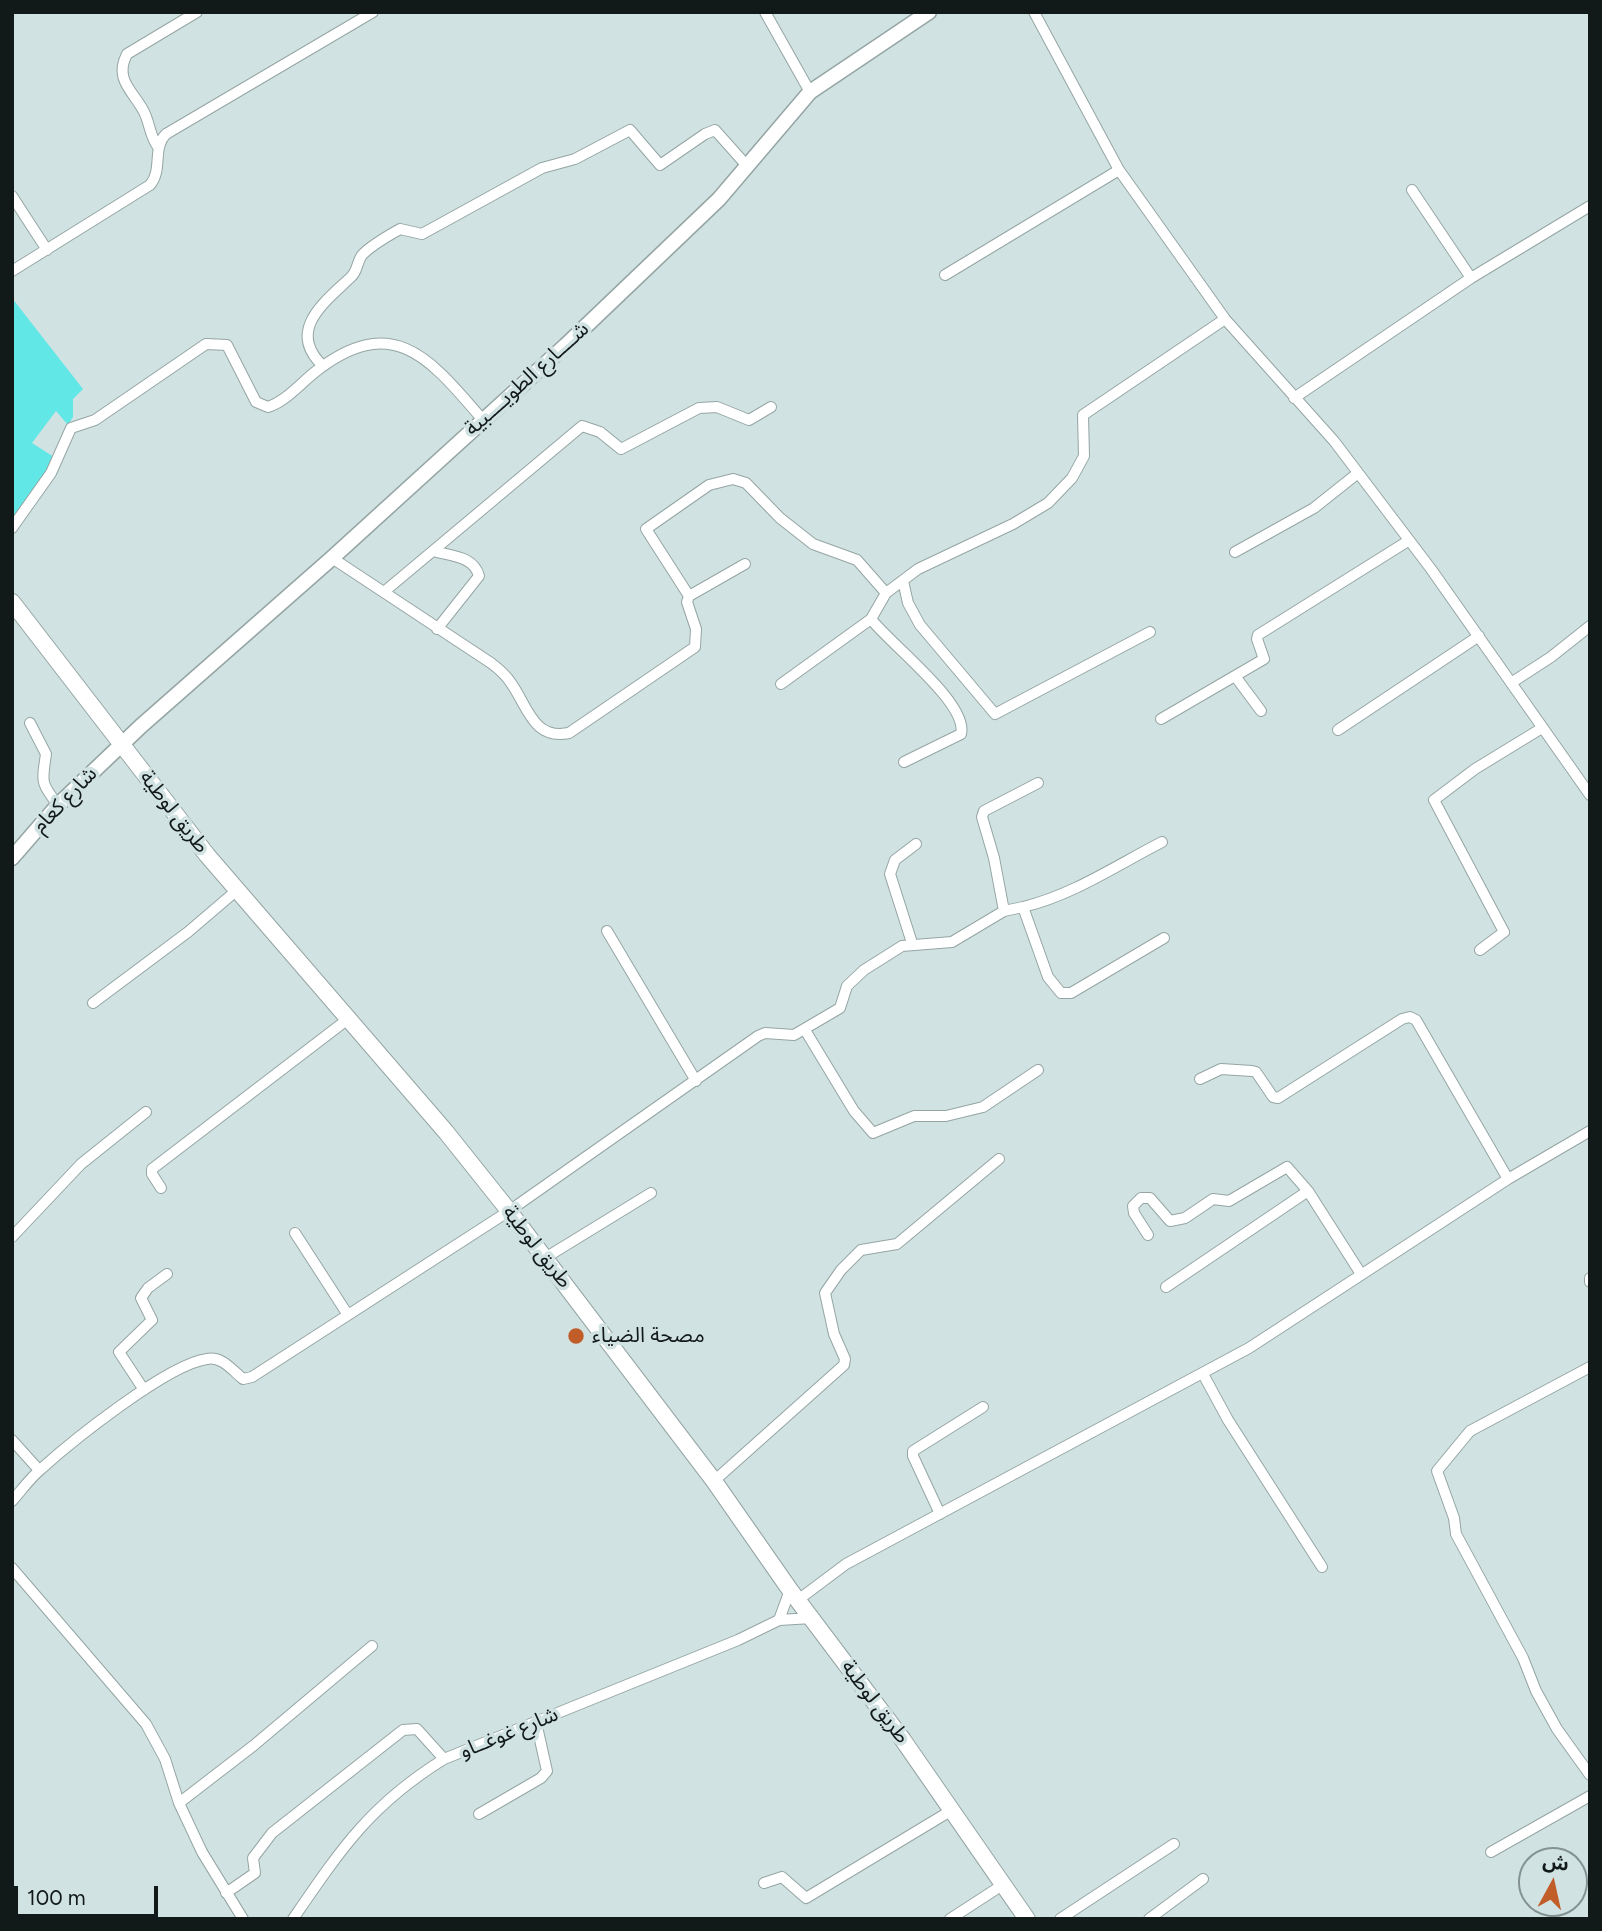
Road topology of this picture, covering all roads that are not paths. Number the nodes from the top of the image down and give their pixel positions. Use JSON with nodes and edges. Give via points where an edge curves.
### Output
{"nodes":[{"id":1,"x":197,"y":12,"type":"edge"},
{"id":2,"x":373,"y":12,"type":"edge"},
{"id":3,"x":765,"y":12,"type":"edge"},
{"id":4,"x":929,"y":12,"type":"edge"},
{"id":5,"x":1034,"y":12,"type":"edge"},
{"id":6,"x":810,"y":92,"type":"junction"},
{"id":7,"x":158,"y":147,"type":"junction"},
{"id":8,"x":748,"y":167,"type":"junction"},
{"id":9,"x":1119,"y":170,"type":"junction"},
{"id":10,"x":1412,"y":190,"type":"dead end"},
{"id":11,"x":12,"y":196,"type":"edge"},
{"id":12,"x":1590,"y":206,"type":"edge"},
{"id":13,"x":47,"y":250,"type":"junction"},
{"id":14,"x":12,"y":271,"type":"edge"},
{"id":15,"x":946,"y":275,"type":"dead end"},
{"id":16,"x":1471,"y":278,"type":"junction"},
{"id":17,"x":1225,"y":318,"type":"junction"},
{"id":18,"x":323,"y":366,"type":"junction"},
{"id":19,"x":1294,"y":398,"type":"junction"},
{"id":20,"x":771,"y":407,"type":"dead end"},
{"id":21,"x":483,"y":420,"type":"junction"},
{"id":22,"x":1358,"y":473,"type":"junction"},
{"id":23,"x":12,"y":528,"type":"edge"},
{"id":24,"x":1408,"y":541,"type":"junction"},
{"id":25,"x":433,"y":551,"type":"junction"},
{"id":26,"x":1235,"y":552,"type":"dead end"},
{"id":27,"x":332,"y":558,"type":"junction"},
{"id":28,"x":744,"y":564,"type":"dead end"},
{"id":29,"x":903,"y":581,"type":"junction"},
{"id":30,"x":385,"y":591,"type":"junction"},
{"id":31,"x":886,"y":593,"type":"junction"},
{"id":32,"x":689,"y":596,"type":"junction"},
{"id":33,"x":12,"y":602,"type":"edge"},
{"id":34,"x":871,"y":619,"type":"junction"},
{"id":35,"x":1590,"y":626,"type":"edge"},
{"id":36,"x":438,"y":629,"type":"junction"},
{"id":37,"x":1150,"y":632,"type":"dead end"},
{"id":38,"x":1479,"y":636,"type":"junction"},
{"id":39,"x":1235,"y":676,"type":"junction"},
{"id":40,"x":1511,"y":683,"type":"junction"},
{"id":41,"x":781,"y":684,"type":"dead end"},
{"id":42,"x":1261,"y":711,"type":"dead end"},
{"id":43,"x":1161,"y":719,"type":"dead end"},
{"id":44,"x":30,"y":723,"type":"dead end"},
{"id":45,"x":1542,"y":728,"type":"junction"},
{"id":46,"x":1338,"y":730,"type":"dead end"},
{"id":47,"x":121,"y":745,"type":"junction"},
{"id":48,"x":905,"y":762,"type":"dead end"},
{"id":49,"x":1038,"y":783,"type":"dead end"},
{"id":50,"x":1590,"y":795,"type":"edge"},
{"id":51,"x":58,"y":805,"type":"junction"},
{"id":52,"x":1162,"y":842,"type":"dead end"},
{"id":53,"x":916,"y":844,"type":"dead end"},
{"id":54,"x":12,"y":858,"type":"edge"},
{"id":55,"x":236,"y":891,"type":"junction"},
{"id":56,"x":1023,"y":907,"type":"junction"},
{"id":57,"x":1004,"y":911,"type":"junction"},
{"id":58,"x":607,"y":931,"type":"dead end"},
{"id":59,"x":1164,"y":939,"type":"dead end"},
{"id":60,"x":912,"y":943,"type":"junction"},
{"id":61,"x":1480,"y":950,"type":"dead end"},
{"id":62,"x":93,"y":1003,"type":"dead end"},
{"id":63,"x":348,"y":1019,"type":"junction"},
{"id":64,"x":805,"y":1030,"type":"junction"},
{"id":65,"x":1038,"y":1070,"type":"dead end"},
{"id":66,"x":1200,"y":1079,"type":"dead end"},
{"id":67,"x":696,"y":1081,"type":"junction"},
{"id":68,"x":146,"y":1112,"type":"dead end"},
{"id":69,"x":1590,"y":1131,"type":"edge"},
{"id":70,"x":999,"y":1159,"type":"dead end"},
{"id":71,"x":1508,"y":1179,"type":"junction"},
{"id":72,"x":161,"y":1188,"type":"dead end"},
{"id":73,"x":1308,"y":1191,"type":"junction"},
{"id":74,"x":650,"y":1193,"type":"dead end"},
{"id":75,"x":509,"y":1211,"type":"junction"},
{"id":76,"x":295,"y":1233,"type":"dead end"},
{"id":77,"x":1148,"y":1235,"type":"dead end"},
{"id":78,"x":12,"y":1237,"type":"edge"},
{"id":79,"x":545,"y":1258,"type":"junction"},
{"id":80,"x":167,"y":1274,"type":"dead end"},
{"id":81,"x":1361,"y":1274,"type":"junction"},
{"id":82,"x":1166,"y":1287,"type":"dead end"},
{"id":83,"x":348,"y":1315,"type":"junction"},
{"id":84,"x":1590,"y":1367,"type":"edge"},
{"id":85,"x":1203,"y":1374,"type":"junction"},
{"id":86,"x":144,"y":1390,"type":"junction"},
{"id":87,"x":983,"y":1407,"type":"dead end"},
{"id":88,"x":12,"y":1440,"type":"edge"},
{"id":89,"x":39,"y":1470,"type":"junction"},
{"id":90,"x":714,"y":1481,"type":"junction"},
{"id":91,"x":12,"y":1501,"type":"edge"},
{"id":92,"x":940,"y":1514,"type":"junction"},
{"id":93,"x":1322,"y":1567,"type":"dead end"},
{"id":94,"x":12,"y":1568,"type":"edge"},
{"id":95,"x":794,"y":1595,"type":"junction"},
{"id":96,"x":812,"y":1618,"type":"junction"},
{"id":97,"x":779,"y":1620,"type":"junction"},
{"id":98,"x":372,"y":1646,"type":"dead end"},
{"id":99,"x":536,"y":1722,"type":"junction"},
{"id":100,"x":444,"y":1759,"type":"junction"},
{"id":101,"x":1590,"y":1775,"type":"edge"},
{"id":102,"x":1590,"y":1796,"type":"edge"},
{"id":103,"x":179,"y":1803,"type":"junction"},
{"id":104,"x":952,"y":1810,"type":"junction"},
{"id":105,"x":479,"y":1814,"type":"dead end"},
{"id":106,"x":1174,"y":1844,"type":"dead end"},
{"id":107,"x":1491,"y":1852,"type":"dead end"},
{"id":108,"x":1203,"y":1879,"type":"dead end"},
{"id":109,"x":764,"y":1883,"type":"dead end"},
{"id":110,"x":1004,"y":1884,"type":"junction"},
{"id":111,"x":226,"y":1893,"type":"junction"},
{"id":112,"x":243,"y":1919,"type":"edge"},
{"id":113,"x":293,"y":1919,"type":"edge"},
{"id":114,"x":950,"y":1919,"type":"edge"},
{"id":115,"x":1027,"y":1919,"type":"edge"},
{"id":116,"x":1060,"y":1919,"type":"edge"},
{"id":117,"x":1149,"y":1919,"type":"edge"}],
"edges":[{"from":1,"to":7,"type":"street","via":[[127,54],[123,62],[123,81],[145,114]]},
{"from":2,"to":7,"type":"street","via":[[175,128]]},
{"from":3,"to":6,"type":"street"},
{"from":4,"to":6,"type":"street","name":"شــــارع الطويــــبية"},
{"from":5,"to":9,"type":"street"},
{"from":6,"to":8,"type":"street","name":"شــــارع الطويــــبية"},
{"from":7,"to":13,"type":"street","via":[[156,178],[150,185]]},
{"from":8,"to":18,"type":"street","via":[[715,130],[660,165],[631,130],[575,159],[542,167],[422,234],[400,229],[362,255],[351,277],[317,307],[310,324],[310,346]]},
{"from":8,"to":21,"type":"street","name":"شــــارع الطويــــبية","via":[[719,200]]},
{"from":9,"to":15,"type":"street"},
{"from":9,"to":17,"type":"street"},
{"from":10,"to":16,"type":"street"},
{"from":11,"to":13,"type":"street"},
{"from":12,"to":16,"type":"street"},
{"from":13,"to":14,"type":"street"},
{"from":16,"to":19,"type":"street"},
{"from":17,"to":19,"type":"street"},
{"from":17,"to":29,"type":"street","via":[[1083,415],[1084,456],[1072,478],[1048,503],[936,558]]},
{"from":18,"to":21,"type":"street","via":[[363,345],[397,346],[414,352],[447,376]]},
{"from":18,"to":23,"type":"street","via":[[274,405],[263,407],[256,402],[227,345],[206,344],[95,420],[71,428],[51,473]]},
{"from":19,"to":22,"type":"street"},
{"from":20,"to":25,"type":"street","via":[[749,420],[717,407],[699,408],[621,449],[600,432],[582,426]]},
{"from":21,"to":27,"type":"street","name":"شــــارع الطويــــبية"},
{"from":22,"to":24,"type":"street"},
{"from":22,"to":26,"type":"street","via":[[1314,508]]},
{"from":24,"to":38,"type":"street"},
{"from":24,"to":39,"type":"street","via":[[1258,635],[1264,659]]},
{"from":25,"to":30,"type":"street"},
{"from":25,"to":36,"type":"street","via":[[470,561],[479,576]]},
{"from":27,"to":30,"type":"street"},
{"from":27,"to":47,"type":"street","name":"شــــارع الطويــــبية"},
{"from":28,"to":32,"type":"street"},
{"from":29,"to":31,"type":"street"},
{"from":29,"to":37,"type":"street","via":[[920,625],[995,714]]},
{"from":30,"to":36,"type":"street"},
{"from":31,"to":32,"type":"street","via":[[857,561],[813,544],[746,483],[733,479],[709,485],[646,529]]},
{"from":31,"to":34,"type":"street"},
{"from":32,"to":36,"type":"street","via":[[695,647],[569,733],[556,736],[542,730],[525,710],[502,672]]},
{"from":33,"to":47,"type":"main road","name":"طريق لوطية"},
{"from":34,"to":41,"type":"street"},
{"from":34,"to":48,"type":"street","via":[[939,689],[962,725],[961,734],[949,743]]},
{"from":35,"to":40,"type":"street"},
{"from":38,"to":40,"type":"street"},
{"from":38,"to":46,"type":"street"},
{"from":39,"to":42,"type":"street"},
{"from":39,"to":43,"type":"street"},
{"from":40,"to":45,"type":"street"},
{"from":44,"to":51,"type":"street","via":[[46,754],[41,775],[44,786]]},
{"from":45,"to":50,"type":"street"},
{"from":45,"to":61,"type":"street","via":[[1475,768],[1434,800],[1504,932]]},
{"from":47,"to":51,"type":"street","name":"شارع كعام"},
{"from":47,"to":55,"type":"main road","name":"طريق لوطية"},
{"from":49,"to":57,"type":"street","via":[[984,811],[982,817]]},
{"from":51,"to":54,"type":"street","name":"شارع كعام"},
{"from":52,"to":56,"type":"street","via":[[1072,889]]},
{"from":53,"to":60,"type":"street","via":[[895,860],[890,878]]},
{"from":55,"to":62,"type":"street"},
{"from":55,"to":63,"type":"main road","name":"طريق لوطية"},
{"from":56,"to":57,"type":"street"},
{"from":56,"to":59,"type":"street","via":[[1048,977],[1061,993],[1071,993]]},
{"from":57,"to":60,"type":"street","via":[[952,942]]},
{"from":58,"to":67,"type":"street"},
{"from":60,"to":64,"type":"street","via":[[863,970],[847,986],[840,1008]]},
{"from":63,"to":72,"type":"street","via":[[152,1169]]},
{"from":63,"to":75,"type":"main road","name":"طريق لوطية"},
{"from":64,"to":65,"type":"street","via":[[854,1111],[873,1133],[914,1116],[946,1116],[983,1107]]},
{"from":64,"to":67,"type":"street","via":[[794,1035],[765,1032]]},
{"from":66,"to":71,"type":"street","via":[[1221,1069],[1252,1071],[1278,1098],[1410,1017],[1447,1070]]},
{"from":67,"to":75,"type":"street"},
{"from":68,"to":78,"type":"street","via":[[81,1164]]},
{"from":69,"to":71,"type":"street"},
{"from":70,"to":90,"type":"street","via":[[897,1244],[868,1247],[841,1270],[825,1293],[844,1365]]},
{"from":71,"to":81,"type":"street"},
{"from":73,"to":77,"type":"street","via":[[1287,1167],[1229,1201],[1213,1199],[1181,1221],[1170,1221],[1150,1198],[1142,1198],[1133,1211]]},
{"from":73,"to":81,"type":"street"},
{"from":73,"to":82,"type":"street"},
{"from":74,"to":79,"type":"street"},
{"from":75,"to":79,"type":"main road","name":"طريق لوطية"},
{"from":75,"to":83,"type":"street"},
{"from":76,"to":83,"type":"street"},
{"from":79,"to":90,"type":"main road","name":"طريق لوطية"},
{"from":80,"to":86,"type":"street","via":[[141,1298],[152,1320],[119,1352]]},
{"from":81,"to":85,"type":"street"},
{"from":83,"to":86,"type":"street","via":[[249,1379],[222,1361],[207,1359]]},
{"from":84,"to":101,"type":"street","via":[[1471,1431],[1437,1471],[1456,1534],[1557,1729]]},
{"from":85,"to":92,"type":"street"},
{"from":85,"to":93,"type":"street"},
{"from":86,"to":89,"type":"street"},
{"from":87,"to":92,"type":"street","via":[[914,1451]]},
{"from":88,"to":89,"type":"street"},
{"from":89,"to":91,"type":"street"},
{"from":90,"to":95,"type":"main road","name":"طريق لوطية"},
{"from":92,"to":95,"type":"street"},
{"from":94,"to":103,"type":"street","via":[[146,1724],[165,1759]]},
{"from":95,"to":96,"type":"main road","name":"طريق لوطية"},
{"from":95,"to":97,"type":"street"},
{"from":96,"to":97,"type":"street"},
{"from":96,"to":104,"type":"main road","name":"طريق لوطية"},
{"from":97,"to":99,"type":"street","name":"شارع غوغــاو"},
{"from":98,"to":103,"type":"street"},
{"from":99,"to":100,"type":"street","name":"شارع غوغــاو"},
{"from":99,"to":105,"type":"street","via":[[547,1771]]},
{"from":100,"to":111,"type":"street","via":[[418,1729],[403,1730],[272,1833],[253,1858],[255,1873]]},
{"from":100,"to":113,"type":"street","name":"شارع غوغــاو","via":[[374,1811]]},
{"from":102,"to":107,"type":"street"},
{"from":103,"to":111,"type":"street"},
{"from":104,"to":109,"type":"street","via":[[806,1898],[782,1877]]},
{"from":104,"to":110,"type":"main road","name":"طريق لوطية"},
{"from":106,"to":116,"type":"street"},
{"from":108,"to":117,"type":"street"},
{"from":110,"to":114,"type":"street"},
{"from":110,"to":115,"type":"main road","name":"طريق لوطية"},
{"from":111,"to":112,"type":"street"}]}
